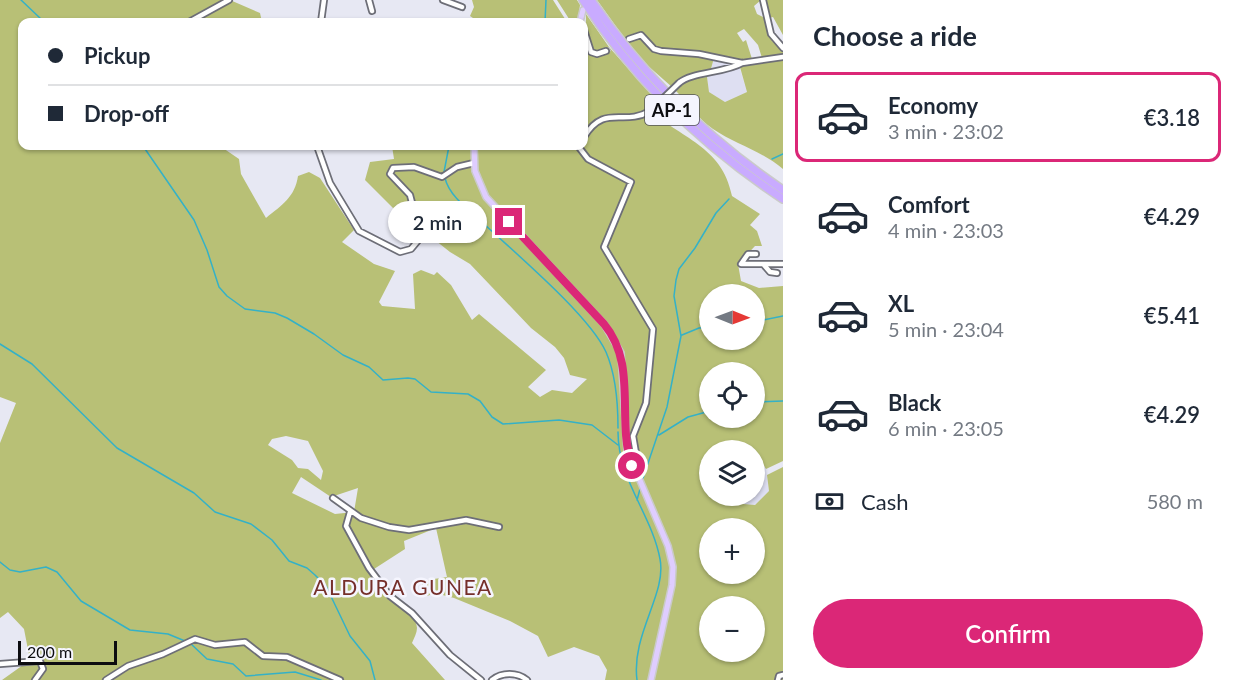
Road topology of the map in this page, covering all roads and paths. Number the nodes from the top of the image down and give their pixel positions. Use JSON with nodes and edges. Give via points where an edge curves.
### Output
{"nodes":[{"id":1,"x":230,"y":0,"type":"edge"},
{"id":2,"x":324,"y":0,"type":"edge"},
{"id":3,"x":369,"y":0,"type":"edge"},
{"id":4,"x":443,"y":0,"type":"edge"},
{"id":5,"x":583,"y":0,"type":"edge"},
{"id":6,"x":591,"y":0,"type":"edge"},
{"id":7,"x":763,"y":0,"type":"edge"},
{"id":8,"x":462,"y":8,"type":"dead end"},
{"id":9,"x":583,"y":10,"type":"dead end"},
{"id":10,"x":372,"y":11,"type":"dead end"},
{"id":11,"x":196,"y":18,"type":"edge"},
{"id":12,"x":322,"y":18,"type":"edge"},
{"id":13,"x":581,"y":18,"type":"edge"},
{"id":14,"x":629,"y":39,"type":"dead end"},
{"id":15,"x":588,"y":43,"type":"edge"},
{"id":16,"x":783,"y":48,"type":"edge"},
{"id":17,"x":606,"y":51,"type":"dead end"},
{"id":18,"x":783,"y":57,"type":"edge"},
{"id":19,"x":742,"y":63,"type":"junction"},
{"id":20,"x":588,"y":131,"type":"edge"},
{"id":21,"x":318,"y":150,"type":"edge"},
{"id":22,"x":474,"y":150,"type":"edge"},
{"id":23,"x":582,"y":150,"type":"edge"},
{"id":24,"x":474,"y":163,"type":"junction"},
{"id":25,"x":783,"y":190,"type":"edge"},
{"id":26,"x":783,"y":199,"type":"edge"},
{"id":27,"x":756,"y":254,"type":"dead end"},
{"id":28,"x":783,"y":264,"type":"edge"},
{"id":29,"x":764,"y":265,"type":"junction"},
{"id":30,"x":777,"y":273,"type":"dead end"},
{"id":31,"x":635,"y":472,"type":"junction"},
{"id":32,"x":333,"y":498,"type":"dead end"},
{"id":33,"x":350,"y":512,"type":"junction"},
{"id":34,"x":499,"y":527,"type":"dead end"},
{"id":35,"x":0,"y":664,"type":"edge"},
{"id":36,"x":783,"y":675,"type":"edge"},
{"id":37,"x":35,"y":680,"type":"edge"},
{"id":38,"x":106,"y":680,"type":"edge"},
{"id":39,"x":340,"y":680,"type":"edge"},
{"id":40,"x":482,"y":680,"type":"edge"},
{"id":41,"x":492,"y":680,"type":"edge"},
{"id":42,"x":527,"y":680,"type":"edge"},
{"id":43,"x":651,"y":680,"type":"edge"},
{"id":44,"x":778,"y":680,"type":"edge"}],
"edges":[{"from":1,"to":11,"type":"street"},
{"from":2,"to":12,"type":"street"},
{"from":3,"to":10,"type":"street"},
{"from":4,"to":8,"type":"street"},
{"from":5,"to":26,"type":"highway","number":"AP-1","via":[[625,60],[666,104],[706,142]]},
{"from":6,"to":25,"type":"highway","number":"AP-1","via":[[631,56],[671,99],[711,138]]},
{"from":7,"to":16,"type":"street","via":[[771,34]]},
{"from":9,"to":13,"type":"main road"},
{"from":14,"to":19,"type":"street","via":[[640,35],[657,50]]},
{"from":15,"to":17,"type":"street","via":[[591,52]]},
{"from":18,"to":19,"type":"street"},
{"from":19,"to":20,"type":"street","bridge":true,"via":[[688,78],[650,111],[637,116],[602,118]]},
{"from":21,"to":24,"type":"street","via":[[330,183],[359,231],[400,252],[411,249],[421,237],[410,195],[390,174],[393,168],[414,167],[442,177],[457,167]]},
{"from":22,"to":24,"type":"main road"},
{"from":23,"to":31,"type":"street","via":[[588,159],[631,182],[604,247],[653,329],[646,403],[633,436],[638,465]]},
{"from":24,"to":31,"type":"main road","via":[[479,184],[491,203],[617,342],[623,362],[627,450]]},
{"from":27,"to":29,"type":"street","via":[[748,254],[741,264]]},
{"from":28,"to":29,"type":"street"},
{"from":29,"to":30,"type":"street"},
{"from":31,"to":43,"type":"main road","via":[[669,546],[673,567]]},
{"from":32,"to":33,"type":"street"},
{"from":33,"to":34,"type":"street","via":[[368,522],[409,530],[455,520]]},
{"from":33,"to":40,"type":"street","via":[[346,523],[369,568],[390,597]]},
{"from":35,"to":37,"type":"street","via":[[40,661],[43,669]]},
{"from":36,"to":44,"type":"street"},
{"from":38,"to":39,"type":"street","via":[[128,666],[195,639],[215,645],[245,642],[263,656],[287,657]]},
{"from":41,"to":42,"type":"street","via":[[508,674]]}]}
